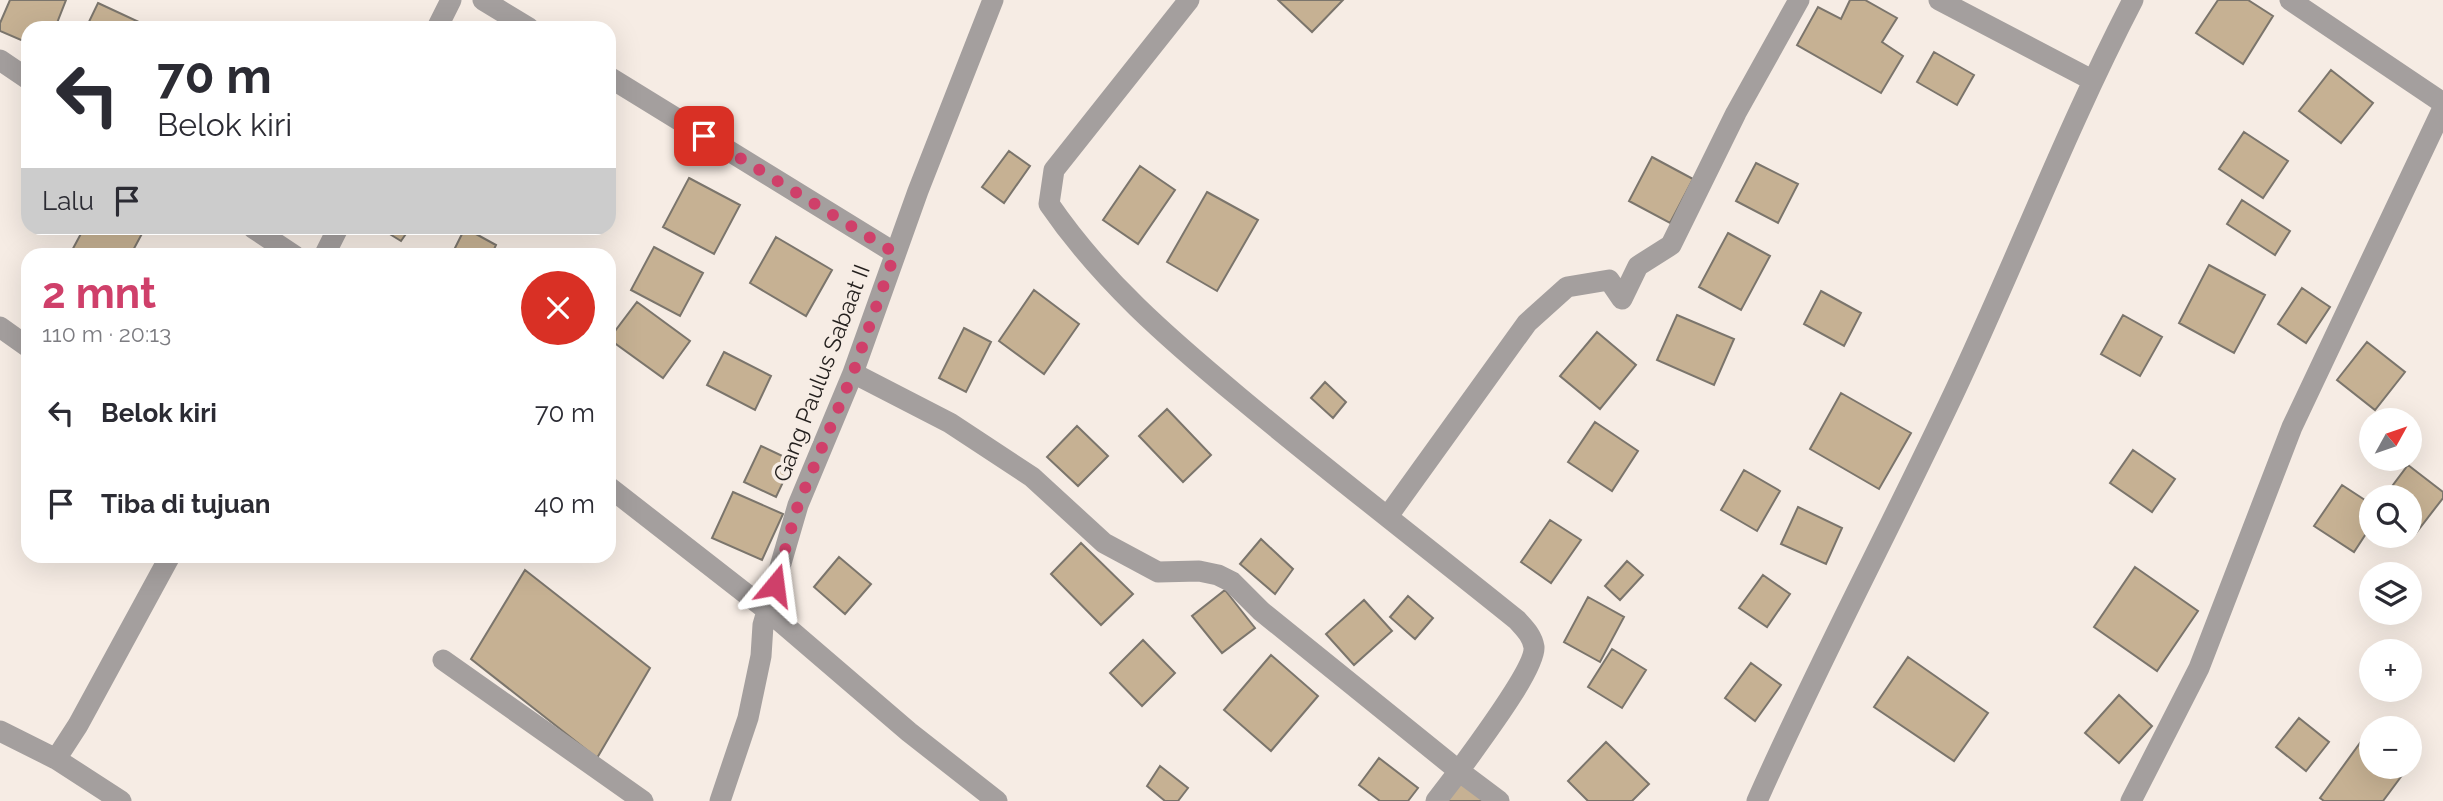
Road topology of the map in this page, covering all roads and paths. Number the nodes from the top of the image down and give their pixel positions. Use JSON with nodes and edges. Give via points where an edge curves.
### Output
{"nodes":[{"id":1,"x":450,"y":0,"type":"edge"},
{"id":2,"x":483,"y":0,"type":"edge"},
{"id":3,"x":993,"y":0,"type":"edge"},
{"id":4,"x":1189,"y":0,"type":"edge"},
{"id":5,"x":1800,"y":0,"type":"edge"},
{"id":6,"x":1939,"y":0,"type":"edge"},
{"id":7,"x":2133,"y":0,"type":"edge"},
{"id":8,"x":2290,"y":0,"type":"edge"},
{"id":9,"x":440,"y":21,"type":"edge"},
{"id":10,"x":518,"y":21,"type":"edge"},
{"id":11,"x":0,"y":61,"type":"edge"},
{"id":12,"x":21,"y":74,"type":"edge"},
{"id":13,"x":2092,"y":80,"type":"junction"},
{"id":14,"x":616,"y":81,"type":"edge"},
{"id":15,"x":2443,"y":105,"type":"edge"},
{"id":16,"x":264,"y":235,"type":"edge"},
{"id":17,"x":283,"y":248,"type":"edge"},
{"id":18,"x":895,"y":253,"type":"junction"},
{"id":19,"x":0,"y":327,"type":"edge"},
{"id":20,"x":21,"y":342,"type":"edge"},
{"id":21,"x":853,"y":373,"type":"junction"},
{"id":22,"x":616,"y":492,"type":"edge"},
{"id":23,"x":1388,"y":516,"type":"junction"},
{"id":24,"x":166,"y":563,"type":"edge"},
{"id":25,"x":768,"y":611,"type":"junction"},
{"id":26,"x":443,"y":660,"type":"dead end"},
{"id":27,"x":0,"y":732,"type":"edge"},
{"id":28,"x":56,"y":760,"type":"junction"},
{"id":29,"x":1459,"y":771,"type":"junction"},
{"id":30,"x":121,"y":801,"type":"edge"},
{"id":31,"x":643,"y":801,"type":"edge"},
{"id":32,"x":720,"y":801,"type":"edge"},
{"id":33,"x":997,"y":801,"type":"edge"},
{"id":34,"x":1436,"y":801,"type":"edge"},
{"id":35,"x":1499,"y":801,"type":"edge"},
{"id":36,"x":1757,"y":801,"type":"edge"},
{"id":37,"x":2131,"y":801,"type":"edge"}],
"edges":[{"from":1,"to":9,"type":"street"},
{"from":2,"to":10,"type":"street"},
{"from":3,"to":18,"type":"street","name":"Gang Paulus Sabaat II"},
{"from":4,"to":23,"type":"street","via":[[1054,170],[1049,204],[1076,244],[1138,310],[1342,484]]},
{"from":5,"to":23,"type":"street","via":[[1736,113],[1671,245],[1638,266],[1622,299],[1609,280],[1567,287],[1549,301],[1487,376]]},
{"from":6,"to":13,"type":"street"},
{"from":7,"to":13,"type":"street"},
{"from":8,"to":15,"type":"street"},
{"from":11,"to":12,"type":"street"},
{"from":13,"to":36,"type":"street","via":[[1953,395],[1843,614]]},
{"from":14,"to":18,"type":"street"},
{"from":15,"to":37,"type":"street","via":[[2292,427],[2199,668]]},
{"from":16,"to":17,"type":"street"},
{"from":18,"to":21,"type":"street","name":"Gang Paulus Sabaat II"},
{"from":19,"to":20,"type":"street"},
{"from":21,"to":25,"type":"street","name":"Gang Paulus Sabaat II","via":[[798,505]]},
{"from":21,"to":29,"type":"street","via":[[950,423],[1032,477],[1114,548],[1158,572],[1199,571],[1232,582],[1272,620]]},
{"from":22,"to":25,"type":"street"},
{"from":23,"to":29,"type":"street","via":[[1530,634],[1534,649],[1528,670]]},
{"from":24,"to":28,"type":"street"},
{"from":25,"to":32,"type":"street","name":"Gang Paulus Sabaat II","via":[[748,718]]},
{"from":25,"to":33,"type":"street"},
{"from":26,"to":31,"type":"street"},
{"from":27,"to":28,"type":"street"},
{"from":28,"to":30,"type":"street"},
{"from":29,"to":34,"type":"street"},
{"from":29,"to":35,"type":"street"}]}
